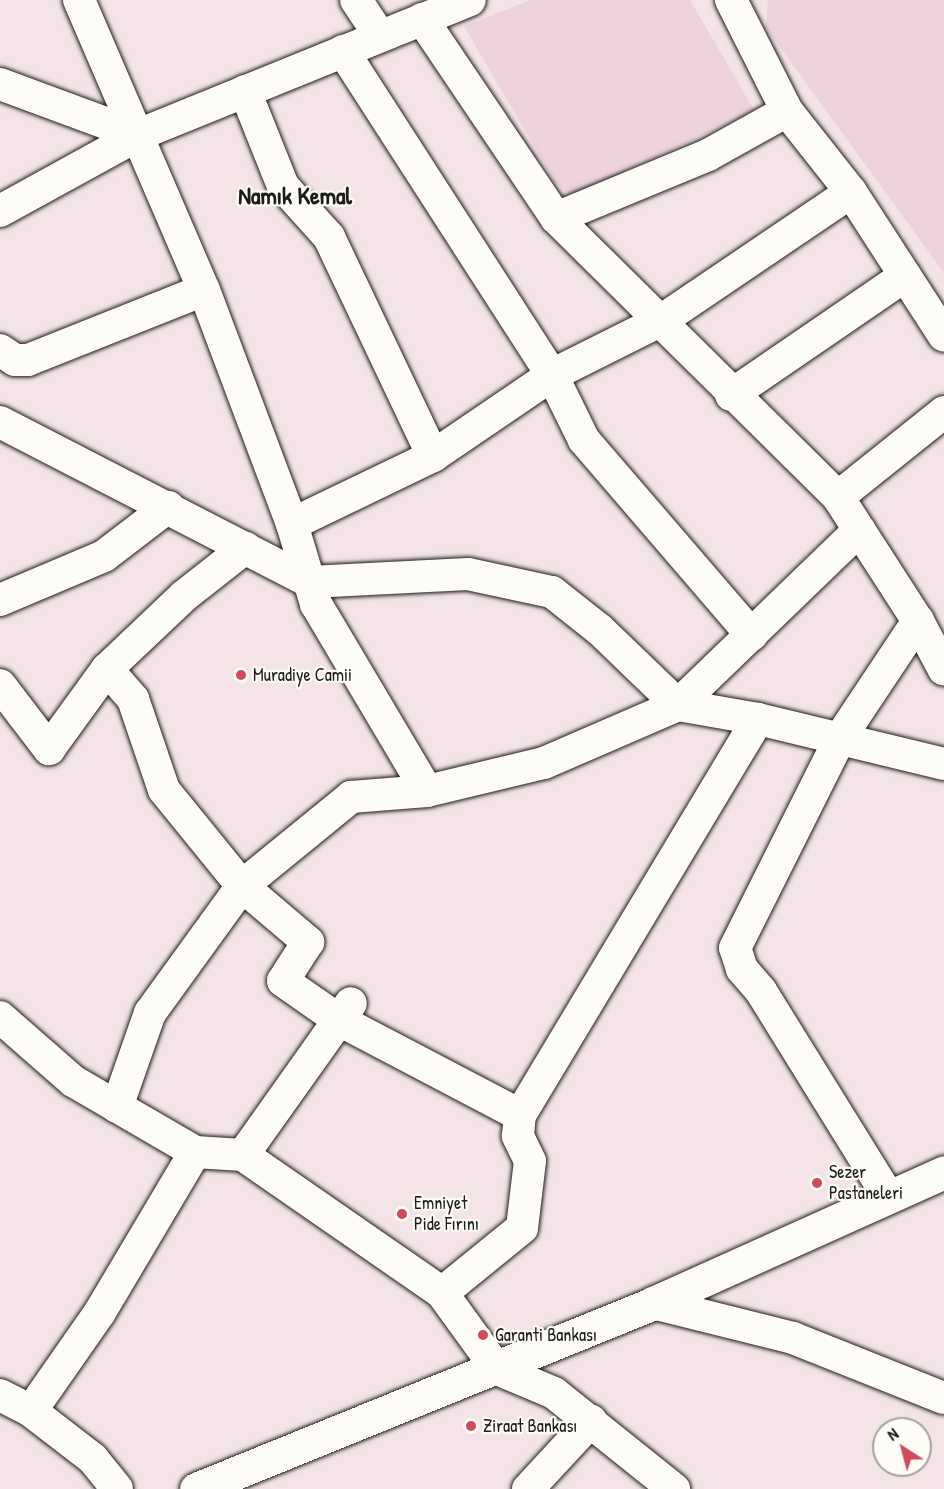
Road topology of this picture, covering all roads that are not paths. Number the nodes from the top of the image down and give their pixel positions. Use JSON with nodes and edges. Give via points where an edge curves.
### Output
{"nodes":[{"id":1,"x":79,"y":0,"type":"edge"},
{"id":2,"x":356,"y":0,"type":"edge"},
{"id":3,"x":470,"y":0,"type":"edge"},
{"id":4,"x":731,"y":0,"type":"edge"},
{"id":5,"x":422,"y":19,"type":"junction"},
{"id":6,"x":380,"y":36,"type":"junction"},
{"id":7,"x":343,"y":51,"type":"junction"},
{"id":8,"x":0,"y":84,"type":"edge"},
{"id":9,"x":245,"y":91,"type":"junction"},
{"id":10,"x":787,"y":111,"type":"junction"},
{"id":11,"x":138,"y":135,"type":"junction"},
{"id":12,"x":851,"y":192,"type":"junction"},
{"id":13,"x":0,"y":211,"type":"edge"},
{"id":14,"x":556,"y":218,"type":"junction"},
{"id":15,"x":905,"y":276,"type":"junction"},
{"id":16,"x":204,"y":290,"type":"junction"},
{"id":17,"x":662,"y":320,"type":"junction"},
{"id":18,"x":944,"y":336,"type":"edge"},
{"id":19,"x":0,"y":350,"type":"edge"},
{"id":20,"x":552,"y":375,"type":"junction"},
{"id":21,"x":732,"y":395,"type":"junction"},
{"id":22,"x":944,"y":412,"type":"edge"},
{"id":23,"x":0,"y":422,"type":"edge"},
{"id":24,"x":433,"y":456,"type":"junction"},
{"id":25,"x":838,"y":497,"type":"junction"},
{"id":26,"x":168,"y":507,"type":"junction"},
{"id":27,"x":292,"y":524,"type":"junction"},
{"id":28,"x":859,"y":530,"type":"junction"},
{"id":29,"x":245,"y":548,"type":"junction"},
{"id":30,"x":309,"y":582,"type":"junction"},
{"id":31,"x":0,"y":600,"type":"edge"},
{"id":32,"x":918,"y":621,"type":"junction"},
{"id":33,"x":752,"y":635,"type":"junction"},
{"id":34,"x":107,"y":669,"type":"junction"},
{"id":35,"x":944,"y":670,"type":"edge"},
{"id":36,"x":0,"y":684,"type":"edge"},
{"id":37,"x":678,"y":705,"type":"junction"},
{"id":38,"x":758,"y":719,"type":"junction"},
{"id":39,"x":840,"y":738,"type":"junction"},
{"id":40,"x":944,"y":764,"type":"edge"},
{"id":41,"x":427,"y":791,"type":"junction"},
{"id":42,"x":242,"y":886,"type":"junction"},
{"id":43,"x":345,"y":1011,"type":"junction"},
{"id":44,"x":0,"y":1017,"type":"edge"},
{"id":45,"x":117,"y":1107,"type":"junction"},
{"id":46,"x":520,"y":1115,"type":"junction"},
{"id":47,"x":195,"y":1152,"type":"junction"},
{"id":48,"x":243,"y":1155,"type":"junction"},
{"id":49,"x":944,"y":1172,"type":"edge"},
{"id":50,"x":888,"y":1196,"type":"junction"},
{"id":51,"x":442,"y":1293,"type":"junction"},
{"id":52,"x":654,"y":1303,"type":"junction"},
{"id":53,"x":497,"y":1369,"type":"junction"},
{"id":54,"x":0,"y":1395,"type":"edge"},
{"id":55,"x":944,"y":1398,"type":"edge"},
{"id":56,"x":31,"y":1412,"type":"junction"},
{"id":57,"x":591,"y":1420,"type":"junction"},
{"id":58,"x":117,"y":1489,"type":"edge"},
{"id":59,"x":196,"y":1489,"type":"edge"},
{"id":60,"x":528,"y":1489,"type":"edge"},
{"id":61,"x":674,"y":1489,"type":"edge"}],
"edges":[{"from":1,"to":11,"type":"street"},
{"from":2,"to":6,"type":"street"},
{"from":3,"to":5,"type":"street"},
{"from":4,"to":10,"type":"street"},
{"from":5,"to":6,"type":"street"},
{"from":5,"to":14,"type":"street"},
{"from":6,"to":7,"type":"street"},
{"from":7,"to":9,"type":"street"},
{"from":7,"to":20,"type":"street"},
{"from":8,"to":11,"type":"street"},
{"from":9,"to":11,"type":"street"},
{"from":9,"to":24,"type":"street","via":[[283,186],[329,237]]},
{"from":10,"to":12,"type":"street"},
{"from":10,"to":14,"type":"street","via":[[708,155]]},
{"from":11,"to":13,"type":"street"},
{"from":11,"to":16,"type":"street"},
{"from":12,"to":15,"type":"street"},
{"from":12,"to":17,"type":"street"},
{"from":14,"to":17,"type":"street","via":[[594,259]]},
{"from":15,"to":18,"type":"street"},
{"from":15,"to":21,"type":"street"},
{"from":16,"to":19,"type":"street","via":[[28,360],[15,360]]},
{"from":16,"to":27,"type":"street"},
{"from":17,"to":20,"type":"street"},
{"from":17,"to":21,"type":"street"},
{"from":20,"to":24,"type":"street"},
{"from":20,"to":33,"type":"street","via":[[584,440]]},
{"from":21,"to":25,"type":"street"},
{"from":22,"to":25,"type":"street"},
{"from":23,"to":26,"type":"street"},
{"from":24,"to":27,"type":"street"},
{"from":25,"to":28,"type":"street"},
{"from":26,"to":29,"type":"street"},
{"from":26,"to":31,"type":"street","via":[[104,556]]},
{"from":27,"to":30,"type":"street"},
{"from":28,"to":32,"type":"street"},
{"from":28,"to":33,"type":"street"},
{"from":29,"to":30,"type":"street"},
{"from":29,"to":34,"type":"street","via":[[184,596]]},
{"from":30,"to":37,"type":"street","via":[[468,574],[552,592],[600,630]]},
{"from":30,"to":41,"type":"street","via":[[316,604]]},
{"from":32,"to":35,"type":"street"},
{"from":32,"to":39,"type":"street"},
{"from":33,"to":37,"type":"street"},
{"from":34,"to":36,"type":"street","via":[[49,749]]},
{"from":34,"to":42,"type":"street","via":[[134,699],[165,790]]},
{"from":37,"to":38,"type":"street"},
{"from":37,"to":41,"type":"street","via":[[544,763]]},
{"from":38,"to":39,"type":"street"},
{"from":38,"to":46,"type":"street"},
{"from":39,"to":40,"type":"street"},
{"from":39,"to":50,"type":"street","via":[[735,948],[742,969],[761,991]]},
{"from":41,"to":42,"type":"street","via":[[351,797]]},
{"from":42,"to":43,"type":"street","via":[[308,942],[283,981]]},
{"from":42,"to":45,"type":"street","via":[[150,1013]]},
{"from":43,"to":46,"type":"street"},
{"from":43,"to":48,"type":"street"},
{"from":44,"to":45,"type":"street","via":[[73,1081]]},
{"from":45,"to":47,"type":"street"},
{"from":46,"to":51,"type":"street","via":[[518,1136],[530,1161],[522,1228]]},
{"from":47,"to":48,"type":"street"},
{"from":47,"to":56,"type":"street","via":[[100,1312]]},
{"from":48,"to":51,"type":"street"},
{"from":49,"to":50,"type":"main road"},
{"from":50,"to":52,"type":"main road"},
{"from":51,"to":53,"type":"street"},
{"from":52,"to":53,"type":"main road"},
{"from":52,"to":55,"type":"street","via":[[793,1338]]},
{"from":53,"to":57,"type":"street","via":[[554,1394]]},
{"from":53,"to":59,"type":"main road"},
{"from":54,"to":56,"type":"street"},
{"from":56,"to":58,"type":"street","via":[[93,1459]]},
{"from":57,"to":60,"type":"street"},
{"from":57,"to":61,"type":"street"}]}
